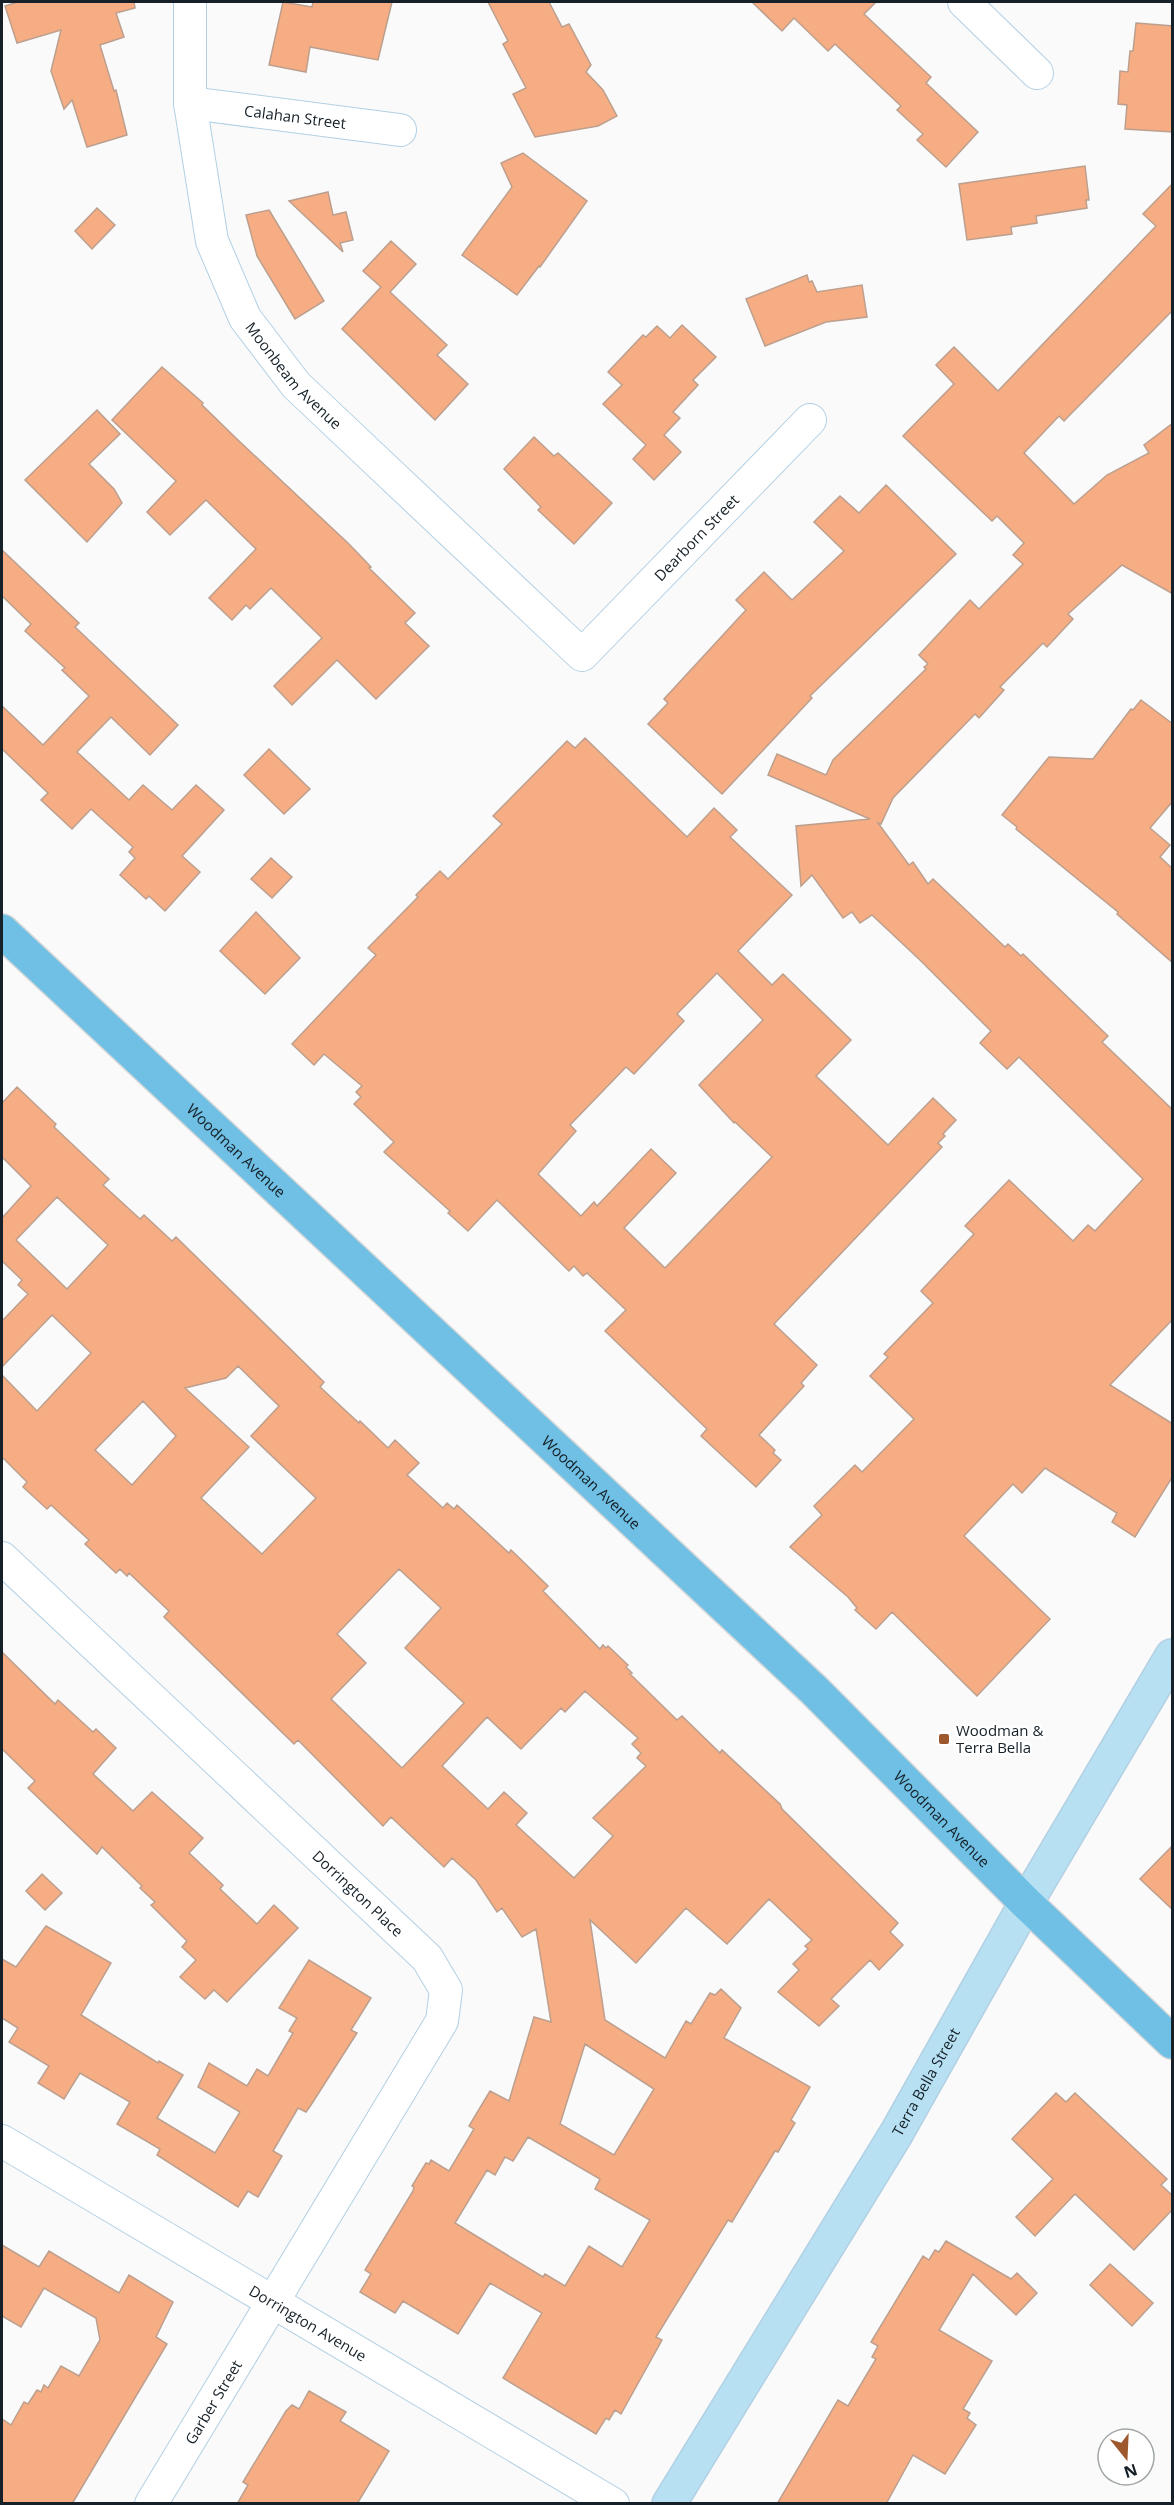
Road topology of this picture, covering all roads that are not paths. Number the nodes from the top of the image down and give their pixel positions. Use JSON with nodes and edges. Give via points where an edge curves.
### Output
{"nodes":[{"id":1,"x":190,"y":2,"type":"edge"},
{"id":2,"x":964,"y":2,"type":"edge"},
{"id":3,"x":1037,"y":73,"type":"dead end"},
{"id":4,"x":190,"y":103,"type":"junction"},
{"id":5,"x":400,"y":130,"type":"dead end"},
{"id":6,"x":810,"y":420,"type":"dead end"},
{"id":7,"x":582,"y":655,"type":"joint"},
{"id":8,"x":2,"y":931,"type":"edge"},
{"id":9,"x":2,"y":1558,"type":"edge"},
{"id":10,"x":1173,"y":1656,"type":"edge"},
{"id":11,"x":1026,"y":1903,"type":"junction"},
{"id":12,"x":1173,"y":2042,"type":"edge"},
{"id":13,"x":2,"y":2141,"type":"edge"},
{"id":14,"x":275,"y":2301,"type":"junction"},
{"id":15,"x":151,"y":2504,"type":"edge"},
{"id":16,"x":613,"y":2504,"type":"edge"},
{"id":17,"x":669,"y":2504,"type":"edge"}],
"edges":[{"from":1,"to":4,"type":"street","name":"Moonbeam Avenue"},
{"from":2,"to":3,"type":"street"},
{"from":4,"to":5,"type":"street","name":"Calahan Street"},
{"from":4,"to":7,"type":"street","name":"Moonbeam Avenue","via":[[212,241],[245,318],[296,385]]},
{"from":6,"to":7,"type":"street","name":"Dearborn Street"},
{"from":8,"to":11,"type":"main road","name":"Woodman Avenue","via":[[814,1690]]},
{"from":9,"to":14,"type":"street","name":"Dorrington Place","via":[[427,1958],[446,1990],[442,2021]]},
{"from":10,"to":11,"type":"main road","name":"Terra Bella Street"},
{"from":11,"to":12,"type":"main road","name":"Woodman Avenue"},
{"from":11,"to":17,"type":"main road","name":"Terra Bella Street","via":[[896,2134]]},
{"from":13,"to":14,"type":"street","name":"Dorrington Avenue"},
{"from":14,"to":15,"type":"street","name":"Garber Street"},
{"from":14,"to":16,"type":"street","name":"Dorrington Avenue"}]}
